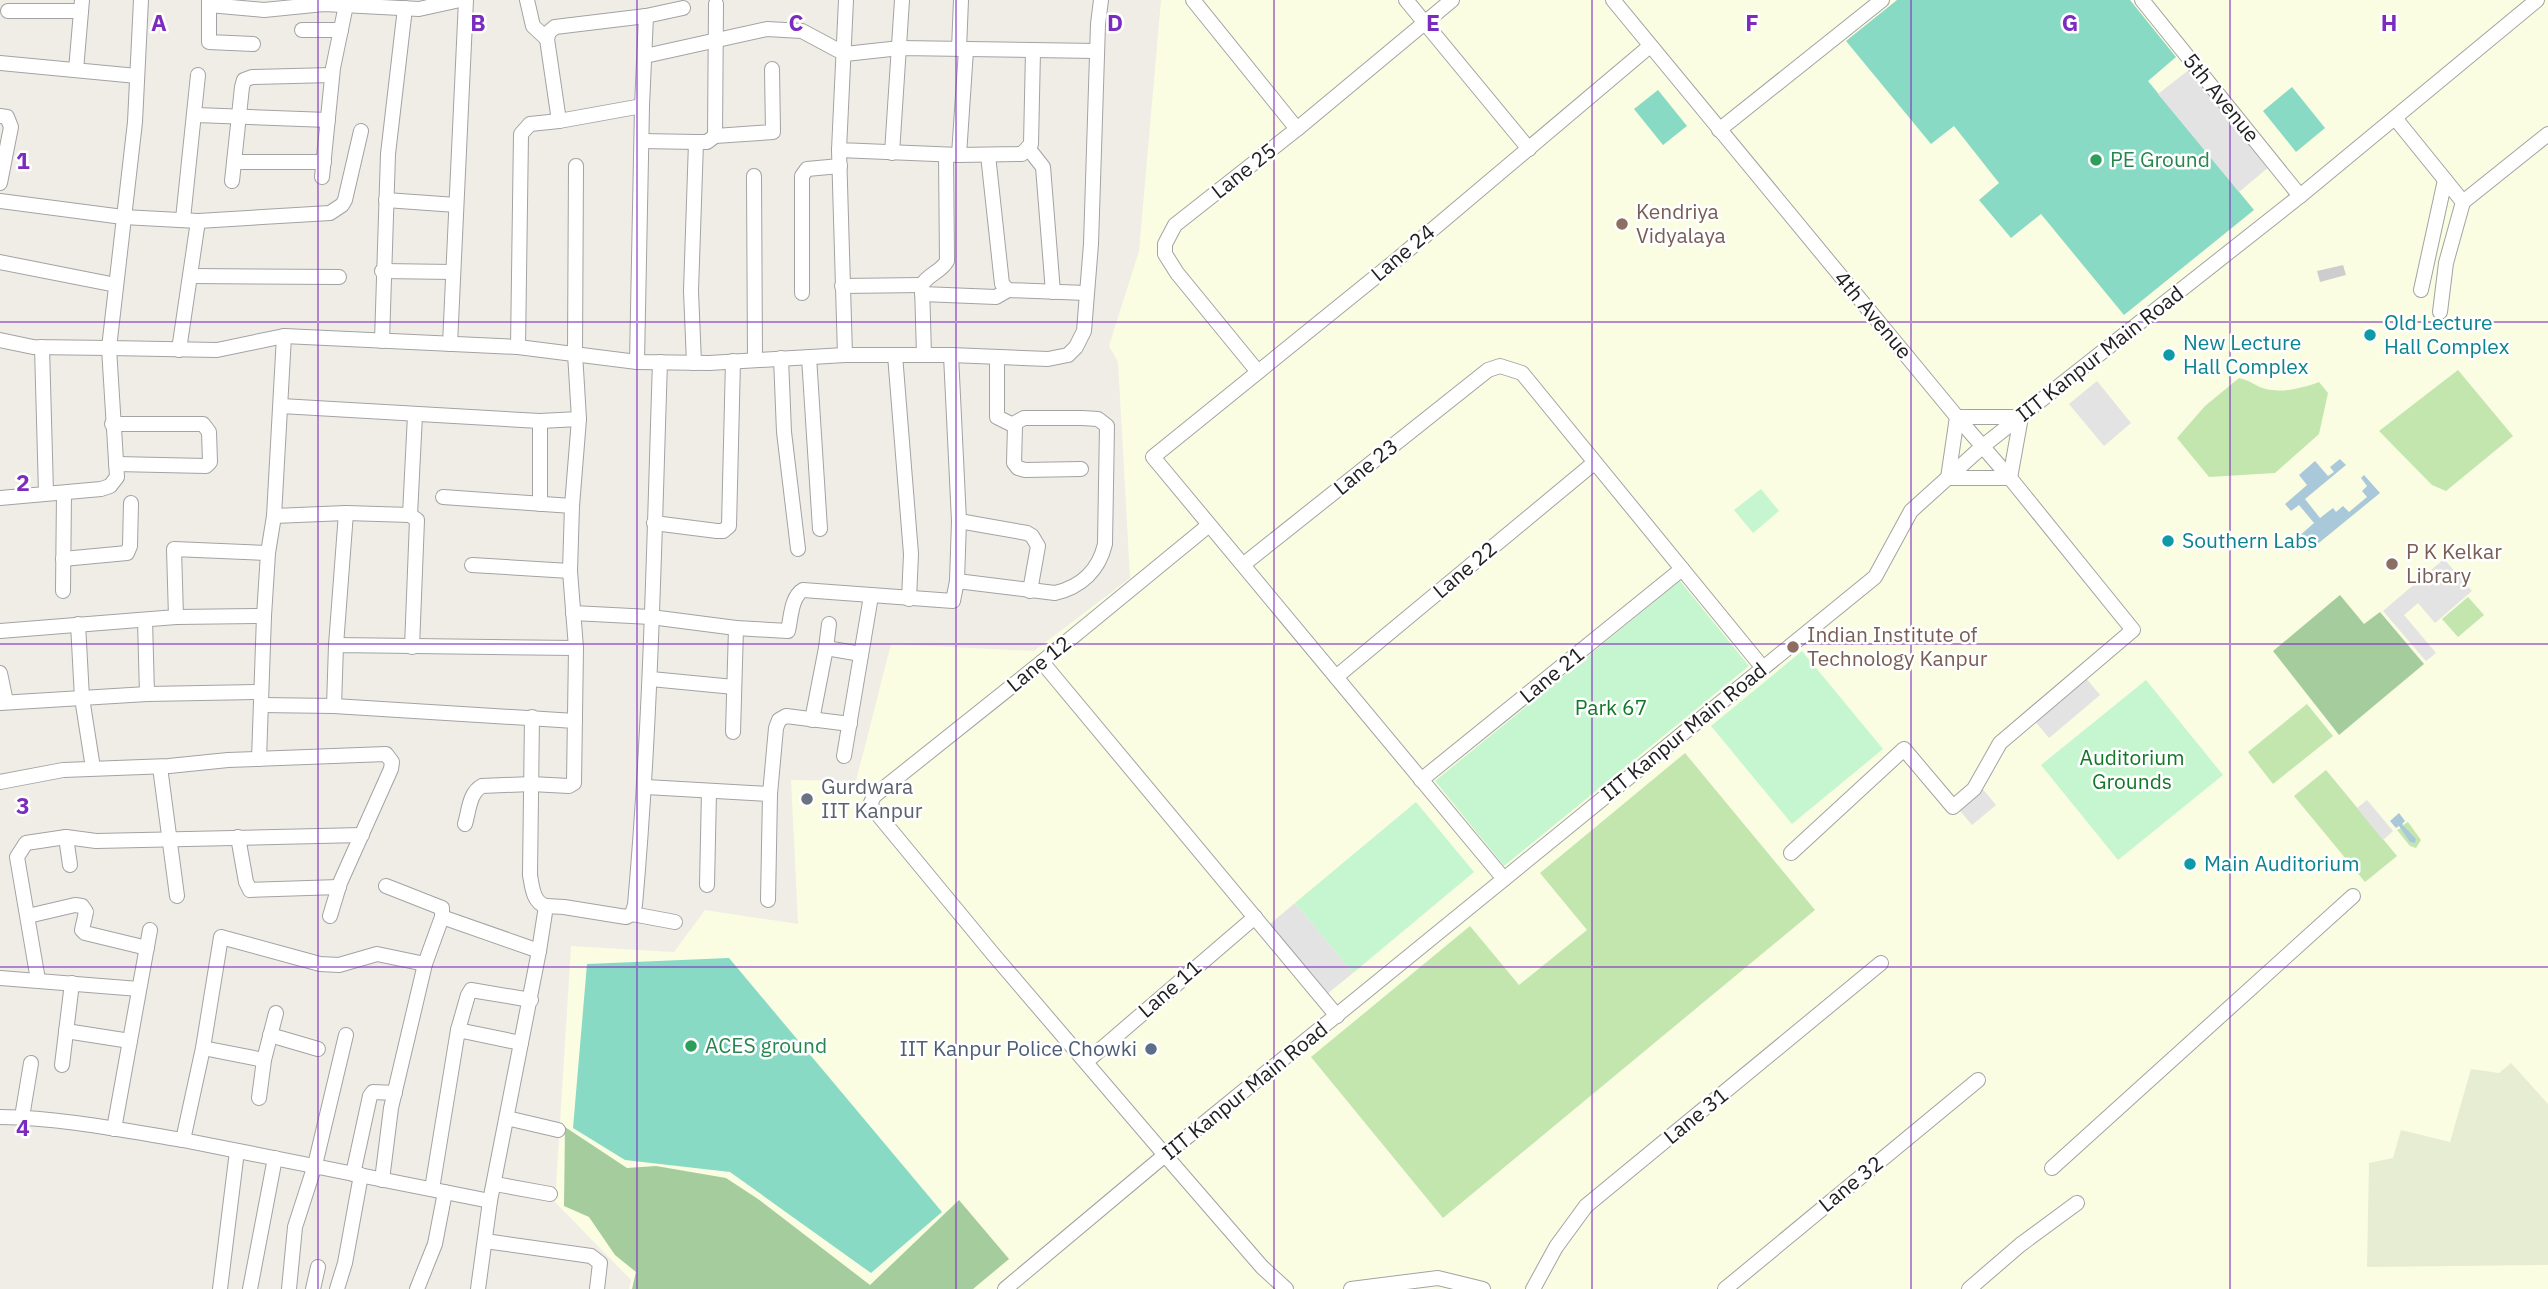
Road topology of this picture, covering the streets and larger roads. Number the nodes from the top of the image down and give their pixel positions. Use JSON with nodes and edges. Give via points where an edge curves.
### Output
{"nodes":[{"id":1,"x":141,"y":0,"type":"edge"},
{"id":2,"x":527,"y":0,"type":"edge"},
{"id":3,"x":846,"y":0,"type":"edge"},
{"id":4,"x":902,"y":0,"type":"edge"},
{"id":5,"x":961,"y":0,"type":"edge"},
{"id":6,"x":1101,"y":0,"type":"edge"},
{"id":7,"x":1193,"y":0,"type":"edge"},
{"id":8,"x":1406,"y":0,"type":"edge"},
{"id":9,"x":1452,"y":0,"type":"edge"},
{"id":10,"x":1612,"y":0,"type":"edge"},
{"id":11,"x":1882,"y":0,"type":"edge"},
{"id":12,"x":2142,"y":0,"type":"edge"},
{"id":13,"x":2537,"y":0,"type":"edge"},
{"id":14,"x":457,"y":1,"type":"edge"},
{"id":15,"x":209,"y":2,"type":"edge"},
{"id":16,"x":377,"y":3,"type":"edge"},
{"id":17,"x":716,"y":4,"type":"dead end"},
{"id":18,"x":264,"y":5,"type":"edge"},
{"id":19,"x":346,"y":5,"type":"junction"},
{"id":20,"x":31,"y":6,"type":"edge"},
{"id":21,"x":81,"y":6,"type":"edge"},
{"id":22,"x":405,"y":8,"type":"junction"},
{"id":23,"x":683,"y":8,"type":"dead end"},
{"id":24,"x":8,"y":11,"type":"dead end"},
{"id":25,"x":646,"y":16,"type":"junction"},
{"id":26,"x":1425,"y":23,"type":"junction"},
{"id":27,"x":302,"y":30,"type":"dead end"},
{"id":28,"x":341,"y":30,"type":"junction"},
{"id":29,"x":547,"y":39,"type":"junction"},
{"id":30,"x":718,"y":41,"type":"junction"},
{"id":31,"x":253,"y":44,"type":"dead end"},
{"id":32,"x":1650,"y":46,"type":"junction"},
{"id":33,"x":900,"y":48,"type":"junction"},
{"id":34,"x":962,"y":49,"type":"junction"},
{"id":35,"x":1033,"y":51,"type":"junction"},
{"id":36,"x":1097,"y":51,"type":"junction"},
{"id":37,"x":845,"y":54,"type":"junction"},
{"id":38,"x":645,"y":56,"type":"junction"},
{"id":39,"x":0,"y":63,"type":"edge"},
{"id":40,"x":772,"y":69,"type":"dead end"},
{"id":41,"x":76,"y":70,"type":"junction"},
{"id":42,"x":198,"y":75,"type":"dead end"},
{"id":43,"x":332,"y":75,"type":"junction"},
{"id":44,"x":137,"y":76,"type":"junction"},
{"id":45,"x":642,"y":106,"type":"junction"},
{"id":46,"x":195,"y":115,"type":"junction"},
{"id":47,"x":0,"y":116,"type":"edge"},
{"id":48,"x":239,"y":117,"type":"junction"},
{"id":49,"x":2395,"y":118,"type":"junction"},
{"id":50,"x":328,"y":120,"type":"junction"},
{"id":51,"x":559,"y":121,"type":"junction"},
{"id":52,"x":1297,"y":129,"type":"junction"},
{"id":53,"x":1719,"y":130,"type":"junction"},
{"id":54,"x":361,"y":131,"type":"dead end"},
{"id":55,"x":2548,"y":134,"type":"edge"},
{"id":56,"x":715,"y":136,"type":"junction"},
{"id":57,"x":642,"y":141,"type":"junction"},
{"id":58,"x":696,"y":142,"type":"junction"},
{"id":59,"x":1028,"y":148,"type":"junction"},
{"id":60,"x":1529,"y":149,"type":"junction"},
{"id":61,"x":839,"y":150,"type":"junction"},
{"id":62,"x":892,"y":153,"type":"junction"},
{"id":63,"x":953,"y":155,"type":"junction"},
{"id":64,"x":988,"y":155,"type":"junction"},
{"id":65,"x":234,"y":162,"type":"junction"},
{"id":66,"x":576,"y":166,"type":"dead end"},
{"id":67,"x":839,"y":166,"type":"junction"},
{"id":68,"x":754,"y":176,"type":"dead end"},
{"id":69,"x":2445,"y":180,"type":"junction"},
{"id":70,"x":232,"y":181,"type":"dead end"},
{"id":71,"x":0,"y":183,"type":"edge"},
{"id":72,"x":2300,"y":196,"type":"junction"},
{"id":73,"x":386,"y":200,"type":"junction"},
{"id":74,"x":0,"y":201,"type":"edge"},
{"id":75,"x":2463,"y":202,"type":"junction"},
{"id":76,"x":456,"y":205,"type":"junction"},
{"id":77,"x":124,"y":217,"type":"junction"},
{"id":78,"x":190,"y":220,"type":"junction"},
{"id":79,"x":0,"y":262,"type":"edge"},
{"id":80,"x":382,"y":271,"type":"junction"},
{"id":81,"x":453,"y":272,"type":"junction"},
{"id":82,"x":190,"y":276,"type":"junction"},
{"id":83,"x":339,"y":277,"type":"dead end"},
{"id":84,"x":116,"y":285,"type":"junction"},
{"id":85,"x":842,"y":286,"type":"junction"},
{"id":86,"x":922,"y":289,"type":"junction"},
{"id":87,"x":1008,"y":290,"type":"junction"},
{"id":88,"x":2421,"y":290,"type":"dead end"},
{"id":89,"x":1053,"y":292,"type":"junction"},
{"id":90,"x":802,"y":293,"type":"dead end"},
{"id":91,"x":1086,"y":293,"type":"junction"},
{"id":92,"x":2440,"y":312,"type":"dead end"},
{"id":93,"x":284,"y":336,"type":"junction"},
{"id":94,"x":0,"y":340,"type":"edge"},
{"id":95,"x":382,"y":341,"type":"junction"},
{"id":96,"x":450,"y":344,"type":"junction"},
{"id":97,"x":42,"y":347,"type":"junction"},
{"id":98,"x":517,"y":347,"type":"junction"},
{"id":99,"x":109,"y":348,"type":"junction"},
{"id":100,"x":179,"y":350,"type":"junction"},
{"id":101,"x":575,"y":353,"type":"junction"},
{"id":102,"x":845,"y":355,"type":"junction"},
{"id":103,"x":895,"y":355,"type":"junction"},
{"id":104,"x":924,"y":355,"type":"junction"},
{"id":105,"x":951,"y":355,"type":"junction"},
{"id":106,"x":809,"y":357,"type":"junction"},
{"id":107,"x":781,"y":358,"type":"junction"},
{"id":108,"x":997,"y":358,"type":"junction"},
{"id":109,"x":755,"y":359,"type":"junction"},
{"id":110,"x":733,"y":361,"type":"junction"},
{"id":111,"x":637,"y":362,"type":"junction"},
{"id":112,"x":660,"y":362,"type":"junction"},
{"id":113,"x":694,"y":363,"type":"junction"},
{"id":114,"x":1258,"y":372,"type":"junction"},
{"id":115,"x":281,"y":406,"type":"junction"},
{"id":116,"x":415,"y":415,"type":"junction"},
{"id":117,"x":1957,"y":416,"type":"junction"},
{"id":118,"x":2021,"y":417,"type":"junction"},
{"id":119,"x":579,"y":419,"type":"junction"},
{"id":120,"x":540,"y":421,"type":"junction"},
{"id":121,"x":113,"y":424,"type":"junction"},
{"id":122,"x":1013,"y":424,"type":"junction"},
{"id":123,"x":1983,"y":446,"type":"junction"},
{"id":124,"x":1594,"y":463,"type":"junction"},
{"id":125,"x":116,"y":464,"type":"junction"},
{"id":126,"x":1081,"y":469,"type":"dead end"},
{"id":127,"x":1948,"y":478,"type":"junction"},
{"id":128,"x":2011,"y":478,"type":"junction"},
{"id":129,"x":46,"y":493,"type":"junction"},
{"id":130,"x":64,"y":493,"type":"junction"},
{"id":131,"x":443,"y":496,"type":"dead end"},
{"id":132,"x":0,"y":498,"type":"edge"},
{"id":133,"x":131,"y":503,"type":"dead end"},
{"id":134,"x":540,"y":504,"type":"junction"},
{"id":135,"x":572,"y":506,"type":"junction"},
{"id":136,"x":346,"y":513,"type":"junction"},
{"id":137,"x":410,"y":514,"type":"junction"},
{"id":138,"x":274,"y":516,"type":"junction"},
{"id":139,"x":959,"y":521,"type":"junction"},
{"id":140,"x":654,"y":523,"type":"junction"},
{"id":141,"x":1209,"y":525,"type":"junction"},
{"id":142,"x":820,"y":529,"type":"dead end"},
{"id":143,"x":798,"y":549,"type":"dead end"},
{"id":144,"x":268,"y":553,"type":"junction"},
{"id":145,"x":63,"y":559,"type":"junction"},
{"id":146,"x":1244,"y":564,"type":"junction"},
{"id":147,"x":472,"y":565,"type":"dead end"},
{"id":148,"x":1682,"y":569,"type":"junction"},
{"id":149,"x":570,"y":571,"type":"junction"},
{"id":150,"x":957,"y":581,"type":"junction"},
{"id":151,"x":63,"y":591,"type":"dead end"},
{"id":152,"x":1030,"y":591,"type":"junction"},
{"id":153,"x":871,"y":596,"type":"junction"},
{"id":154,"x":909,"y":599,"type":"junction"},
{"id":155,"x":573,"y":613,"type":"junction"},
{"id":156,"x":264,"y":616,"type":"junction"},
{"id":157,"x":176,"y":617,"type":"junction"},
{"id":158,"x":651,"y":617,"type":"junction"},
{"id":159,"x":145,"y":620,"type":"junction"},
{"id":160,"x":78,"y":624,"type":"junction"},
{"id":161,"x":829,"y":624,"type":"dead end"},
{"id":162,"x":736,"y":628,"type":"junction"},
{"id":163,"x":0,"y":631,"type":"edge"},
{"id":164,"x":336,"y":645,"type":"junction"},
{"id":165,"x":412,"y":647,"type":"junction"},
{"id":166,"x":576,"y":648,"type":"junction"},
{"id":167,"x":827,"y":648,"type":"junction"},
{"id":168,"x":861,"y":654,"type":"junction"},
{"id":169,"x":1042,"y":662,"type":"junction"},
{"id":170,"x":1763,"y":668,"type":"junction"},
{"id":171,"x":0,"y":673,"type":"edge"},
{"id":172,"x":1336,"y":677,"type":"junction"},
{"id":173,"x":651,"y":680,"type":"junction"},
{"id":174,"x":734,"y":687,"type":"junction"},
{"id":175,"x":147,"y":694,"type":"junction"},
{"id":176,"x":82,"y":698,"type":"junction"},
{"id":177,"x":261,"y":698,"type":"junction"},
{"id":178,"x":3,"y":703,"type":"edge"},
{"id":179,"x":334,"y":706,"type":"junction"},
{"id":180,"x":532,"y":718,"type":"junction"},
{"id":181,"x":812,"y":720,"type":"junction"},
{"id":182,"x":575,"y":721,"type":"junction"},
{"id":183,"x":849,"y":724,"type":"junction"},
{"id":184,"x":733,"y":732,"type":"dead end"},
{"id":185,"x":844,"y":756,"type":"dead end"},
{"id":186,"x":259,"y":759,"type":"junction"},
{"id":187,"x":160,"y":767,"type":"junction"},
{"id":188,"x":93,"y":768,"type":"junction"},
{"id":189,"x":1421,"y":780,"type":"junction"},
{"id":190,"x":0,"y":782,"type":"edge"},
{"id":191,"x":531,"y":784,"type":"junction"},
{"id":192,"x":646,"y":787,"type":"junction"},
{"id":193,"x":709,"y":791,"type":"junction"},
{"id":194,"x":769,"y":794,"type":"junction"},
{"id":195,"x":465,"y":824,"type":"dead end"},
{"id":196,"x":362,"y":835,"type":"junction"},
{"id":197,"x":66,"y":837,"type":"junction"},
{"id":198,"x":238,"y":837,"type":"junction"},
{"id":199,"x":168,"y":839,"type":"junction"},
{"id":200,"x":1791,"y":853,"type":"dead end"},
{"id":201,"x":70,"y":865,"type":"dead end"},
{"id":202,"x":1504,"y":879,"type":"junction"},
{"id":203,"x":707,"y":885,"type":"dead end"},
{"id":204,"x":386,"y":886,"type":"dead end"},
{"id":205,"x":339,"y":887,"type":"junction"},
{"id":206,"x":2353,"y":896,"type":"dead end"},
{"id":207,"x":177,"y":897,"type":"dead end"},
{"id":208,"x":768,"y":900,"type":"dead end"},
{"id":209,"x":546,"y":906,"type":"junction"},
{"id":210,"x":632,"y":914,"type":"junction"},
{"id":211,"x":28,"y":916,"type":"junction"},
{"id":212,"x":330,"y":916,"type":"dead end"},
{"id":213,"x":442,"y":916,"type":"junction"},
{"id":214,"x":1255,"y":916,"type":"junction"},
{"id":215,"x":676,"y":922,"type":"dead end"},
{"id":216,"x":150,"y":930,"type":"dead end"},
{"id":217,"x":147,"y":947,"type":"junction"},
{"id":218,"x":540,"y":951,"type":"junction"},
{"id":219,"x":1881,"y":963,"type":"dead end"},
{"id":220,"x":425,"y":964,"type":"junction"},
{"id":221,"x":0,"y":978,"type":"edge"},
{"id":222,"x":38,"y":980,"type":"junction"},
{"id":223,"x":72,"y":983,"type":"junction"},
{"id":224,"x":139,"y":989,"type":"junction"},
{"id":225,"x":531,"y":1000,"type":"junction"},
{"id":226,"x":276,"y":1013,"type":"dead end"},
{"id":227,"x":1338,"y":1016,"type":"junction"},
{"id":228,"x":458,"y":1030,"type":"junction"},
{"id":229,"x":66,"y":1031,"type":"junction"},
{"id":230,"x":270,"y":1035,"type":"junction"},
{"id":231,"x":346,"y":1035,"type":"dead end"},
{"id":232,"x":130,"y":1041,"type":"junction"},
{"id":233,"x":522,"y":1043,"type":"junction"},
{"id":234,"x":203,"y":1048,"type":"junction"},
{"id":235,"x":318,"y":1049,"type":"dead end"},
{"id":236,"x":264,"y":1060,"type":"junction"},
{"id":237,"x":1086,"y":1062,"type":"junction"},
{"id":238,"x":31,"y":1063,"type":"dead end"},
{"id":239,"x":62,"y":1065,"type":"dead end"},
{"id":240,"x":1978,"y":1080,"type":"dead end"},
{"id":241,"x":395,"y":1093,"type":"junction"},
{"id":242,"x":259,"y":1098,"type":"dead end"},
{"id":243,"x":0,"y":1117,"type":"edge"},
{"id":244,"x":22,"y":1117,"type":"junction"},
{"id":245,"x":508,"y":1118,"type":"junction"},
{"id":246,"x":114,"y":1129,"type":"junction"},
{"id":247,"x":558,"y":1130,"type":"dead end"},
{"id":248,"x":183,"y":1140,"type":"junction"},
{"id":249,"x":237,"y":1151,"type":"junction"},
{"id":250,"x":1165,"y":1155,"type":"junction"},
{"id":251,"x":275,"y":1158,"type":"junction"},
{"id":252,"x":315,"y":1166,"type":"junction"},
{"id":253,"x":2052,"y":1168,"type":"dead end"},
{"id":254,"x":357,"y":1175,"type":"junction"},
{"id":255,"x":382,"y":1180,"type":"junction"},
{"id":256,"x":495,"y":1184,"type":"junction"},
{"id":257,"x":439,"y":1190,"type":"junction"},
{"id":258,"x":550,"y":1194,"type":"dead end"},
{"id":259,"x":490,"y":1201,"type":"junction"},
{"id":260,"x":2077,"y":1203,"type":"dead end"},
{"id":261,"x":485,"y":1241,"type":"junction"},
{"id":262,"x":318,"y":1267,"type":"dead end"},
{"id":263,"x":220,"y":1289,"type":"edge"},
{"id":264,"x":250,"y":1289,"type":"edge"},
{"id":265,"x":289,"y":1289,"type":"edge"},
{"id":266,"x":313,"y":1289,"type":"edge"},
{"id":267,"x":337,"y":1289,"type":"edge"},
{"id":268,"x":417,"y":1289,"type":"edge"},
{"id":269,"x":478,"y":1289,"type":"edge"},
{"id":270,"x":597,"y":1289,"type":"edge"},
{"id":271,"x":1005,"y":1289,"type":"edge"},
{"id":272,"x":1286,"y":1289,"type":"edge"},
{"id":273,"x":1350,"y":1289,"type":"edge"},
{"id":274,"x":1483,"y":1289,"type":"edge"},
{"id":275,"x":1533,"y":1289,"type":"edge"},
{"id":276,"x":1725,"y":1289,"type":"edge"},
{"id":277,"x":1969,"y":1289,"type":"edge"}],
"edges":[{"from":1,"to":44,"type":"street"},
{"from":2,"to":29,"type":"street","via":[[533,26]]},
{"from":3,"to":37,"type":"street"},
{"from":4,"to":33,"type":"street"},
{"from":5,"to":34,"type":"street"},
{"from":6,"to":36,"type":"street"},
{"from":7,"to":52,"type":"street"},
{"from":8,"to":26,"type":"street"},
{"from":9,"to":26,"type":"street","name":"Lane 25"},
{"from":10,"to":32,"type":"street","name":"4th Avenue"},
{"from":11,"to":53,"type":"street"},
{"from":12,"to":72,"type":"street","name":"5th Avenue"},
{"from":13,"to":49,"type":"street","name":"IIT Kanpur Main Road"},
{"from":14,"to":22,"type":"street"},
{"from":14,"to":76,"type":"street"},
{"from":15,"to":18,"type":"street"},
{"from":15,"to":31,"type":"street","via":[[209,42]]},
{"from":16,"to":19,"type":"street"},
{"from":16,"to":22,"type":"street"},
{"from":17,"to":30,"type":"street"},
{"from":18,"to":19,"type":"street"},
{"from":19,"to":28,"type":"street"},
{"from":20,"to":21,"type":"street"},
{"from":20,"to":24,"type":"street"},
{"from":21,"to":41,"type":"street"},
{"from":22,"to":73,"type":"street"},
{"from":23,"to":25,"type":"street"},
{"from":25,"to":29,"type":"street","via":[[555,27]]},
{"from":25,"to":38,"type":"street"},
{"from":26,"to":52,"type":"street","name":"Lane 25"},
{"from":26,"to":60,"type":"street"},
{"from":27,"to":28,"type":"street"},
{"from":28,"to":43,"type":"street"},
{"from":29,"to":51,"type":"street"},
{"from":30,"to":37,"type":"street","via":[[767,29],[802,31]]},
{"from":30,"to":38,"type":"street"},
{"from":30,"to":56,"type":"street"},
{"from":32,"to":53,"type":"street","name":"4th Avenue"},
{"from":32,"to":60,"type":"street","name":"Lane 24"},
{"from":33,"to":34,"type":"street"},
{"from":33,"to":37,"type":"street"},
{"from":33,"to":62,"type":"street"},
{"from":34,"to":35,"type":"street"},
{"from":34,"to":63,"type":"street"},
{"from":35,"to":36,"type":"street"},
{"from":35,"to":59,"type":"street"},
{"from":36,"to":91,"type":"street"},
{"from":37,"to":61,"type":"street"},
{"from":38,"to":45,"type":"street"},
{"from":39,"to":41,"type":"street"},
{"from":40,"to":56,"type":"street","via":[[773,132]]},
{"from":41,"to":44,"type":"street"},
{"from":42,"to":46,"type":"street"},
{"from":43,"to":48,"type":"street","via":[[249,77],[242,84]]},
{"from":43,"to":50,"type":"street"},
{"from":44,"to":77,"type":"street"},
{"from":45,"to":51,"type":"street"},
{"from":45,"to":57,"type":"street"},
{"from":46,"to":48,"type":"street"},
{"from":46,"to":78,"type":"street"},
{"from":47,"to":71,"type":"street","via":[[7,117],[11,127]]},
{"from":48,"to":50,"type":"street"},
{"from":48,"to":65,"type":"street"},
{"from":49,"to":69,"type":"street"},
{"from":49,"to":72,"type":"street","name":"IIT Kanpur Main Road"},
{"from":50,"to":65,"type":"street","via":[[323,170]]},
{"from":51,"to":98,"type":"street","via":[[530,124],[521,134]]},
{"from":52,"to":114,"type":"street","name":"Lane 25","via":[[1175,225],[1165,244],[1177,273]]},
{"from":53,"to":117,"type":"street","name":"4th Avenue"},
{"from":54,"to":78,"type":"street","via":[[345,200],[334,212]]},
{"from":55,"to":75,"type":"street"},
{"from":56,"to":58,"type":"street"},
{"from":57,"to":58,"type":"street"},
{"from":57,"to":111,"type":"street"},
{"from":58,"to":113,"type":"street","via":[[691,292]]},
{"from":59,"to":64,"type":"street","via":[[1022,154]]},
{"from":59,"to":89,"type":"street","via":[[1042,167]]},
{"from":60,"to":114,"type":"street","name":"Lane 24"},
{"from":61,"to":62,"type":"street"},
{"from":61,"to":67,"type":"street"},
{"from":62,"to":63,"type":"street"},
{"from":63,"to":64,"type":"street"},
{"from":63,"to":86,"type":"street","via":[[947,261],[928,277]]},
{"from":64,"to":87,"type":"street","via":[[1002,284]]},
{"from":65,"to":70,"type":"street"},
{"from":66,"to":101,"type":"street"},
{"from":67,"to":85,"type":"street"},
{"from":67,"to":90,"type":"street","via":[[807,169],[802,176]]},
{"from":68,"to":109,"type":"street"},
{"from":69,"to":75,"type":"street"},
{"from":69,"to":88,"type":"street"},
{"from":72,"to":118,"type":"street","name":"IIT Kanpur Main Road"},
{"from":73,"to":76,"type":"street"},
{"from":73,"to":80,"type":"street"},
{"from":74,"to":77,"type":"street"},
{"from":75,"to":92,"type":"street","via":[[2446,263]]},
{"from":76,"to":81,"type":"street"},
{"from":77,"to":78,"type":"street"},
{"from":77,"to":84,"type":"street"},
{"from":78,"to":82,"type":"street"},
{"from":79,"to":84,"type":"street"},
{"from":80,"to":81,"type":"street"},
{"from":80,"to":95,"type":"street"},
{"from":81,"to":96,"type":"street"},
{"from":82,"to":83,"type":"street"},
{"from":82,"to":100,"type":"street"},
{"from":84,"to":99,"type":"street"},
{"from":85,"to":86,"type":"street"},
{"from":85,"to":102,"type":"street"},
{"from":86,"to":87,"type":"street","via":[[996,298]]},
{"from":86,"to":104,"type":"street"},
{"from":87,"to":89,"type":"street"},
{"from":89,"to":91,"type":"street"},
{"from":91,"to":108,"type":"street","via":[[1084,331],[1068,355]]},
{"from":93,"to":95,"type":"street"},
{"from":93,"to":100,"type":"street","via":[[217,350]]},
{"from":93,"to":115,"type":"street"},
{"from":94,"to":97,"type":"street"},
{"from":95,"to":96,"type":"street"},
{"from":96,"to":98,"type":"street"},
{"from":97,"to":99,"type":"street"},
{"from":97,"to":129,"type":"street"},
{"from":98,"to":101,"type":"street"},
{"from":99,"to":100,"type":"street"},
{"from":99,"to":121,"type":"street"},
{"from":101,"to":111,"type":"street"},
{"from":101,"to":119,"type":"street"},
{"from":102,"to":103,"type":"street"},
{"from":102,"to":106,"type":"street"},
{"from":103,"to":104,"type":"street"},
{"from":103,"to":154,"type":"street","via":[[911,554]]},
{"from":104,"to":105,"type":"street"},
{"from":105,"to":108,"type":"street"},
{"from":105,"to":139,"type":"street"},
{"from":106,"to":107,"type":"street"},
{"from":106,"to":142,"type":"street"},
{"from":107,"to":109,"type":"street"},
{"from":107,"to":143,"type":"street","via":[[784,432]]},
{"from":108,"to":122,"type":"street","via":[[996,417]]},
{"from":109,"to":110,"type":"street"},
{"from":110,"to":113,"type":"street"},
{"from":110,"to":140,"type":"street","via":[[730,526],[717,531]]},
{"from":111,"to":112,"type":"street"},
{"from":112,"to":113,"type":"street"},
{"from":112,"to":140,"type":"street"},
{"from":114,"to":141,"type":"street","name":"Lane 24","via":[[1153,457]]},
{"from":115,"to":116,"type":"street"},
{"from":115,"to":138,"type":"street"},
{"from":116,"to":120,"type":"street"},
{"from":116,"to":137,"type":"street"},
{"from":117,"to":118,"type":"street"},
{"from":117,"to":123,"type":"street","name":"4th Avenue"},
{"from":117,"to":127,"type":"street"},
{"from":118,"to":123,"type":"street","name":"IIT Kanpur Main Road"},
{"from":118,"to":128,"type":"street"},
{"from":119,"to":120,"type":"street"},
{"from":119,"to":135,"type":"street"},
{"from":120,"to":134,"type":"street"},
{"from":121,"to":125,"type":"street"},
{"from":121,"to":125,"type":"street","via":[[203,424],[209,432],[210,462],[206,466]]},
{"from":122,"to":126,"type":"street","via":[[1018,468]]},
{"from":122,"to":152,"type":"street","via":[[1024,418],[1082,418],[1098,419],[1107,426],[1102,558],[1084,580],[1067,590]]},
{"from":123,"to":127,"type":"street","name":"IIT Kanpur Main Road"},
{"from":123,"to":128,"type":"street","name":"4th Avenue"},
{"from":124,"to":146,"type":"street","name":"Lane 23","via":[[1522,373],[1500,366],[1488,370]]},
{"from":124,"to":148,"type":"street"},
{"from":124,"to":172,"type":"street","name":"Lane 22"},
{"from":125,"to":130,"type":"street","via":[[117,477],[110,486]]},
{"from":127,"to":128,"type":"street"},
{"from":127,"to":170,"type":"street","name":"IIT Kanpur Main Road","via":[[1911,511],[1875,577]]},
{"from":128,"to":200,"type":"street","name":"4th Avenue","via":[[2133,630],[2000,743],[1974,789],[1953,807],[1904,750]]},
{"from":129,"to":130,"type":"street"},
{"from":129,"to":132,"type":"street"},
{"from":130,"to":145,"type":"street"},
{"from":131,"to":134,"type":"street"},
{"from":133,"to":145,"type":"street","via":[[127,552]]},
{"from":134,"to":135,"type":"street"},
{"from":135,"to":149,"type":"street"},
{"from":136,"to":137,"type":"street"},
{"from":136,"to":138,"type":"street"},
{"from":136,"to":164,"type":"street"},
{"from":137,"to":165,"type":"street","via":[[418,525]]},
{"from":138,"to":144,"type":"street"},
{"from":139,"to":150,"type":"street"},
{"from":139,"to":152,"type":"street","via":[[1032,536],[1038,546]]},
{"from":140,"to":158,"type":"street"},
{"from":141,"to":146,"type":"street"},
{"from":141,"to":169,"type":"street","name":"Lane 12"},
{"from":144,"to":156,"type":"street"},
{"from":144,"to":157,"type":"street","via":[[174,549]]},
{"from":145,"to":151,"type":"street"},
{"from":146,"to":172,"type":"street"},
{"from":147,"to":149,"type":"street"},
{"from":148,"to":170,"type":"street"},
{"from":148,"to":189,"type":"street","name":"Lane 21"},
{"from":149,"to":155,"type":"street"},
{"from":150,"to":152,"type":"street"},
{"from":150,"to":154,"type":"street","via":[[950,602]]},
{"from":153,"to":154,"type":"street"},
{"from":153,"to":162,"type":"street","via":[[803,590],[794,601],[788,631]]},
{"from":153,"to":168,"type":"street"},
{"from":155,"to":158,"type":"street"},
{"from":155,"to":166,"type":"street"},
{"from":156,"to":157,"type":"street"},
{"from":156,"to":177,"type":"street"},
{"from":157,"to":159,"type":"street"},
{"from":158,"to":162,"type":"street"},
{"from":158,"to":173,"type":"street"},
{"from":159,"to":160,"type":"street"},
{"from":159,"to":175,"type":"street"},
{"from":160,"to":163,"type":"street"},
{"from":160,"to":176,"type":"street"},
{"from":161,"to":167,"type":"street"},
{"from":162,"to":174,"type":"street"},
{"from":164,"to":165,"type":"street"},
{"from":164,"to":179,"type":"street"},
{"from":165,"to":166,"type":"street"},
{"from":166,"to":182,"type":"street"},
{"from":167,"to":168,"type":"street"},
{"from":167,"to":181,"type":"street"},
{"from":168,"to":183,"type":"street"},
{"from":169,"to":214,"type":"street"},
{"from":169,"to":237,"type":"street","name":"Lane 12","via":[[874,796],[870,805]]},
{"from":170,"to":202,"type":"street","name":"IIT Kanpur Main Road"},
{"from":171,"to":178,"type":"street"},
{"from":172,"to":189,"type":"street"},
{"from":173,"to":174,"type":"street"},
{"from":173,"to":192,"type":"street"},
{"from":174,"to":184,"type":"street"},
{"from":175,"to":176,"type":"street"},
{"from":175,"to":177,"type":"street"},
{"from":176,"to":178,"type":"street"},
{"from":176,"to":188,"type":"street"},
{"from":177,"to":179,"type":"street"},
{"from":177,"to":186,"type":"street"},
{"from":179,"to":180,"type":"street"},
{"from":180,"to":182,"type":"street"},
{"from":180,"to":191,"type":"street"},
{"from":181,"to":183,"type":"street"},
{"from":181,"to":194,"type":"street","via":[[786,716],[779,720]]},
{"from":182,"to":191,"type":"street","via":[[574,783]]},
{"from":183,"to":185,"type":"street"},
{"from":186,"to":187,"type":"street"},
{"from":186,"to":196,"type":"street","via":[[388,755],[391,769]]},
{"from":187,"to":188,"type":"street"},
{"from":187,"to":199,"type":"street"},
{"from":188,"to":190,"type":"street"},
{"from":189,"to":202,"type":"street"},
{"from":191,"to":195,"type":"street","via":[[478,788]]},
{"from":191,"to":209,"type":"street","via":[[530,875],[536,900]]},
{"from":192,"to":193,"type":"street"},
{"from":192,"to":210,"type":"street"},
{"from":193,"to":194,"type":"street"},
{"from":193,"to":203,"type":"street"},
{"from":194,"to":208,"type":"street"},
{"from":196,"to":198,"type":"street"},
{"from":196,"to":205,"type":"street"},
{"from":197,"to":199,"type":"street"},
{"from":197,"to":201,"type":"street"},
{"from":197,"to":211,"type":"street","via":[[26,843],[19,852]]},
{"from":198,"to":199,"type":"street"},
{"from":198,"to":205,"type":"street","via":[[250,890]]},
{"from":199,"to":207,"type":"street"},
{"from":202,"to":227,"type":"street","name":"IIT Kanpur Main Road"},
{"from":204,"to":213,"type":"street","via":[[437,904]]},
{"from":205,"to":212,"type":"street"},
{"from":206,"to":253,"type":"street"},
{"from":209,"to":210,"type":"street","via":[[615,917]]},
{"from":209,"to":218,"type":"street"},
{"from":210,"to":215,"type":"street"},
{"from":211,"to":217,"type":"street","via":[[82,906],[85,933]]},
{"from":211,"to":222,"type":"street"},
{"from":213,"to":218,"type":"street"},
{"from":213,"to":220,"type":"street"},
{"from":214,"to":227,"type":"street"},
{"from":214,"to":237,"type":"street","name":"Lane 11"},
{"from":216,"to":217,"type":"street"},
{"from":217,"to":224,"type":"street"},
{"from":218,"to":225,"type":"street"},
{"from":219,"to":275,"type":"street","name":"Lane 31","via":[[1586,1206]]},
{"from":220,"to":234,"type":"street","via":[[377,954],[339,965],[320,964],[221,937]]},
{"from":220,"to":241,"type":"street"},
{"from":221,"to":222,"type":"street"},
{"from":222,"to":223,"type":"street"},
{"from":223,"to":224,"type":"street"},
{"from":223,"to":229,"type":"street"},
{"from":224,"to":232,"type":"street"},
{"from":225,"to":228,"type":"street","via":[[471,990]]},
{"from":225,"to":233,"type":"street"},
{"from":226,"to":230,"type":"street"},
{"from":227,"to":250,"type":"street","name":"IIT Kanpur Main Road"},
{"from":228,"to":233,"type":"street"},
{"from":228,"to":257,"type":"street"},
{"from":229,"to":232,"type":"street"},
{"from":229,"to":239,"type":"street"},
{"from":230,"to":235,"type":"street"},
{"from":230,"to":236,"type":"street"},
{"from":231,"to":252,"type":"street"},
{"from":232,"to":246,"type":"street"},
{"from":233,"to":245,"type":"street"},
{"from":234,"to":236,"type":"street"},
{"from":234,"to":248,"type":"street"},
{"from":236,"to":242,"type":"street"},
{"from":237,"to":250,"type":"street"},
{"from":238,"to":244,"type":"street"},
{"from":240,"to":276,"type":"street","name":"Lane 32"},
{"from":241,"to":254,"type":"street","via":[[373,1092],[370,1096]]},
{"from":241,"to":255,"type":"street"},
{"from":243,"to":244,"type":"street"},
{"from":244,"to":246,"type":"street"},
{"from":245,"to":247,"type":"street"},
{"from":245,"to":256,"type":"street"},
{"from":246,"to":248,"type":"street"},
{"from":248,"to":249,"type":"street"},
{"from":249,"to":251,"type":"street"},
{"from":249,"to":263,"type":"street"},
{"from":250,"to":271,"type":"street","name":"IIT Kanpur Main Road"},
{"from":250,"to":272,"type":"street"},
{"from":251,"to":252,"type":"street"},
{"from":251,"to":264,"type":"street"},
{"from":252,"to":254,"type":"street"},
{"from":252,"to":265,"type":"street","via":[[295,1227]]},
{"from":254,"to":255,"type":"street"},
{"from":254,"to":267,"type":"street"},
{"from":255,"to":257,"type":"street"},
{"from":256,"to":258,"type":"street"},
{"from":256,"to":259,"type":"street"},
{"from":257,"to":259,"type":"street"},
{"from":257,"to":268,"type":"street","via":[[435,1244]]},
{"from":259,"to":261,"type":"street"},
{"from":260,"to":277,"type":"street"},
{"from":261,"to":269,"type":"street"},
{"from":261,"to":270,"type":"street","via":[[592,1256],[600,1263]]},
{"from":262,"to":266,"type":"street"},
{"from":273,"to":274,"type":"street","via":[[1438,1278]]}]}
